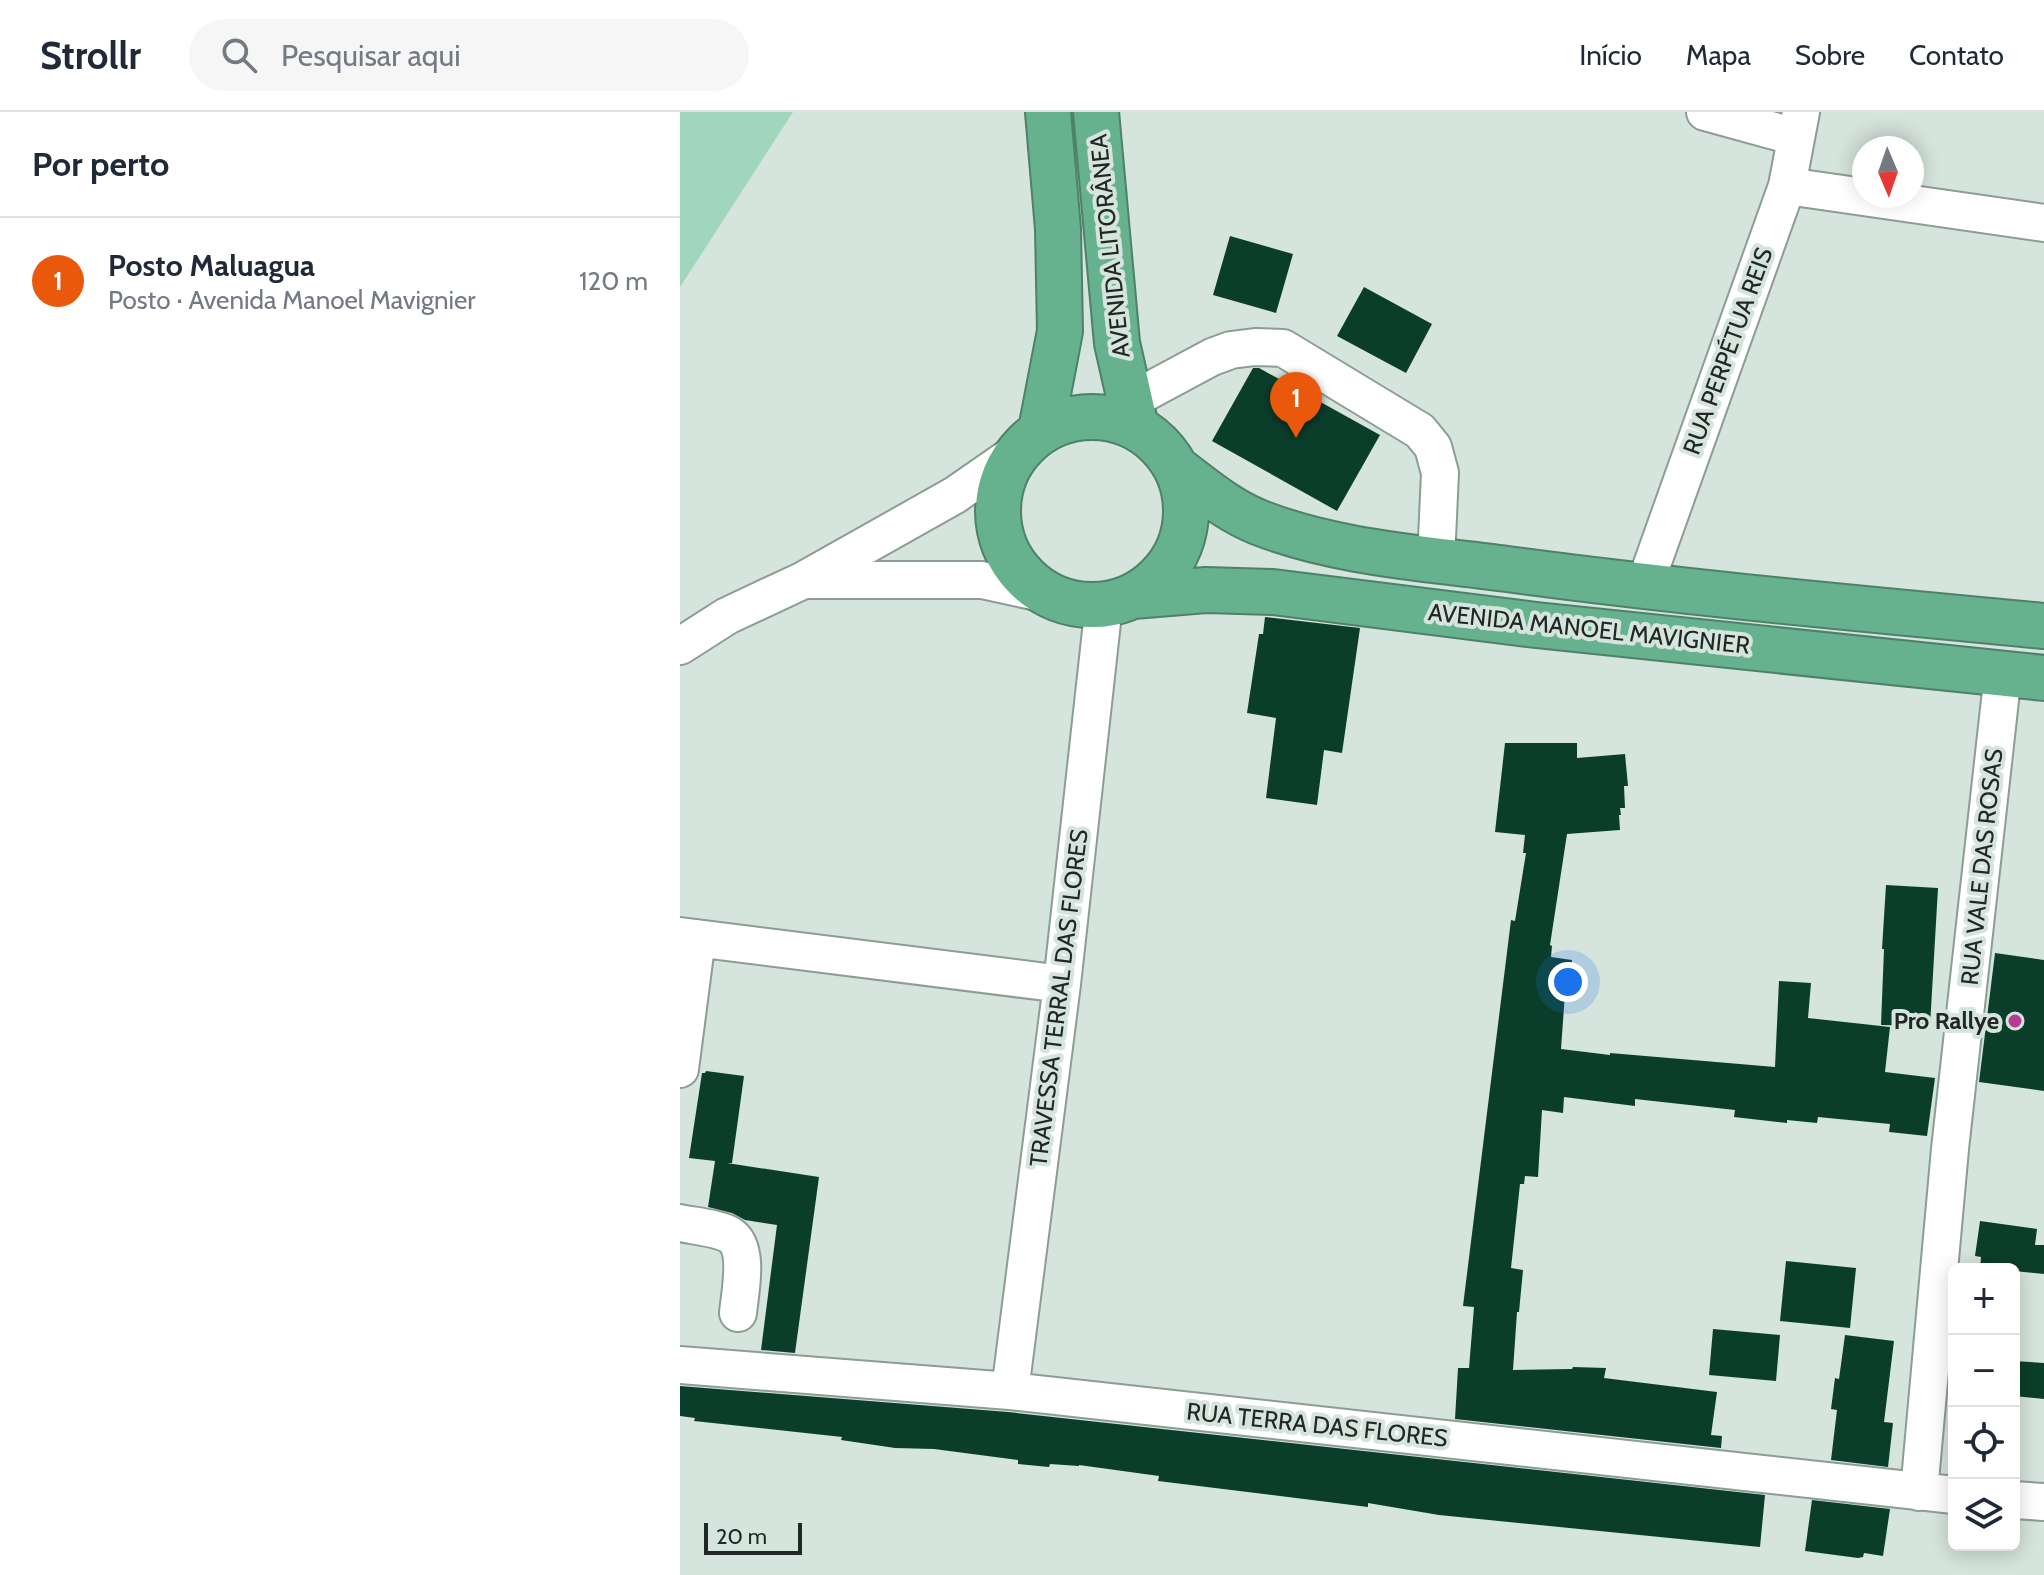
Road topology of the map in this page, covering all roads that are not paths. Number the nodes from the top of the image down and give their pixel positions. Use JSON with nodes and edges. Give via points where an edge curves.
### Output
{"nodes":[{"id":1,"x":1048,"y":112,"type":"edge"},
{"id":2,"x":1096,"y":112,"type":"edge"},
{"id":3,"x":1705,"y":112,"type":"edge"},
{"id":4,"x":1799,"y":124,"type":"edge"},
{"id":5,"x":1787,"y":186,"type":"junction"},
{"id":6,"x":2044,"y":223,"type":"edge"},
{"id":7,"x":1133,"y":414,"type":"junction"},
{"id":8,"x":1029,"y":441,"type":"junction"},
{"id":9,"x":1177,"y":469,"type":"junction"},
{"id":10,"x":1436,"y":560,"type":"junction"},
{"id":11,"x":804,"y":580,"type":"junction"},
{"id":12,"x":1644,"y":587,"type":"junction"},
{"id":13,"x":1046,"y":594,"type":"junction"},
{"id":14,"x":1119,"y":600,"type":"junction"},
{"id":15,"x":2044,"y":626,"type":"edge"},
{"id":16,"x":680,"y":646,"type":"edge"},
{"id":17,"x":2024,"y":675,"type":"edge"},
{"id":18,"x":688,"y":937,"type":"edge"},
{"id":19,"x":1062,"y":984,"type":"junction"},
{"id":20,"x":680,"y":1069,"type":"edge"},
{"id":21,"x":680,"y":1223,"type":"edge"},
{"id":22,"x":738,"y":1313,"type":"dead end"},
{"id":23,"x":680,"y":1365,"type":"edge"},
{"id":24,"x":1010,"y":1391,"type":"junction"},
{"id":25,"x":1936,"y":1493,"type":"edge"},
{"id":26,"x":2020,"y":1500,"type":"edge"},
{"id":27,"x":2044,"y":1502,"type":"edge"}],
"edges":[{"from":1,"to":8,"type":"highway","name":"AVENIDA LITORÂNEA","via":[[1060,331]]},
{"from":2,"to":7,"type":"highway","name":"AVENIDA LITORÂNEA","via":[[1117,343]]},
{"from":3,"to":4,"type":"street"},
{"from":4,"to":5,"type":"street","name":"RUA PERPÉTUA REIS"},
{"from":5,"to":6,"type":"street"},
{"from":5,"to":12,"type":"street","name":"RUA PERPÉTUA REIS"},
{"from":7,"to":8,"type":"highway","via":[[1072,418]]},
{"from":7,"to":9,"type":"highway"},
{"from":7,"to":10,"type":"street","via":[[1212,357],[1231,350],[1283,348],[1420,431],[1433,447],[1440,473]]},
{"from":8,"to":11,"type":"street","via":[[955,495]]},
{"from":8,"to":13,"type":"highway","via":[[1001,481],[996,513],[1003,546],[1020,574]]},
{"from":9,"to":10,"type":"highway","name":"AVENIDA MANOEL MAVIGNIER","via":[[1255,521],[1302,537]]},
{"from":9,"to":14,"type":"highway","via":[[1186,497],[1185,527],[1175,555],[1158,579]]},
{"from":10,"to":12,"type":"highway","name":"AVENIDA MANOEL MAVIGNIER"},
{"from":11,"to":13,"type":"street","via":[[982,580]]},
{"from":11,"to":16,"type":"street","via":[[727,616]]},
{"from":12,"to":15,"type":"highway","name":"AVENIDA MANOEL MAVIGNIER"},
{"from":13,"to":14,"type":"highway","via":[[1075,603]]},
{"from":14,"to":17,"type":"highway","name":"AVENIDA MANOEL MAVIGNIER","via":[[1206,590],[1273,592]]},
{"from":14,"to":19,"type":"street","name":"TRAVESSA TERRAL DAS FLORES"},
{"from":17,"to":25,"type":"street","name":"RUA VALE DAS ROSAS","via":[[1952,1133]]},
{"from":18,"to":19,"type":"street"},
{"from":18,"to":20,"type":"street"},
{"from":19,"to":24,"type":"street","name":"TRAVESSA TERRAL DAS FLORES"},
{"from":21,"to":22,"type":"street","via":[[727,1233],[737,1241],[742,1256]]},
{"from":23,"to":24,"type":"street","name":"RUA TERRA DAS FLORES"},
{"from":24,"to":25,"type":"street","name":"RUA TERRA DAS FLORES"},
{"from":26,"to":27,"type":"street"}]}
